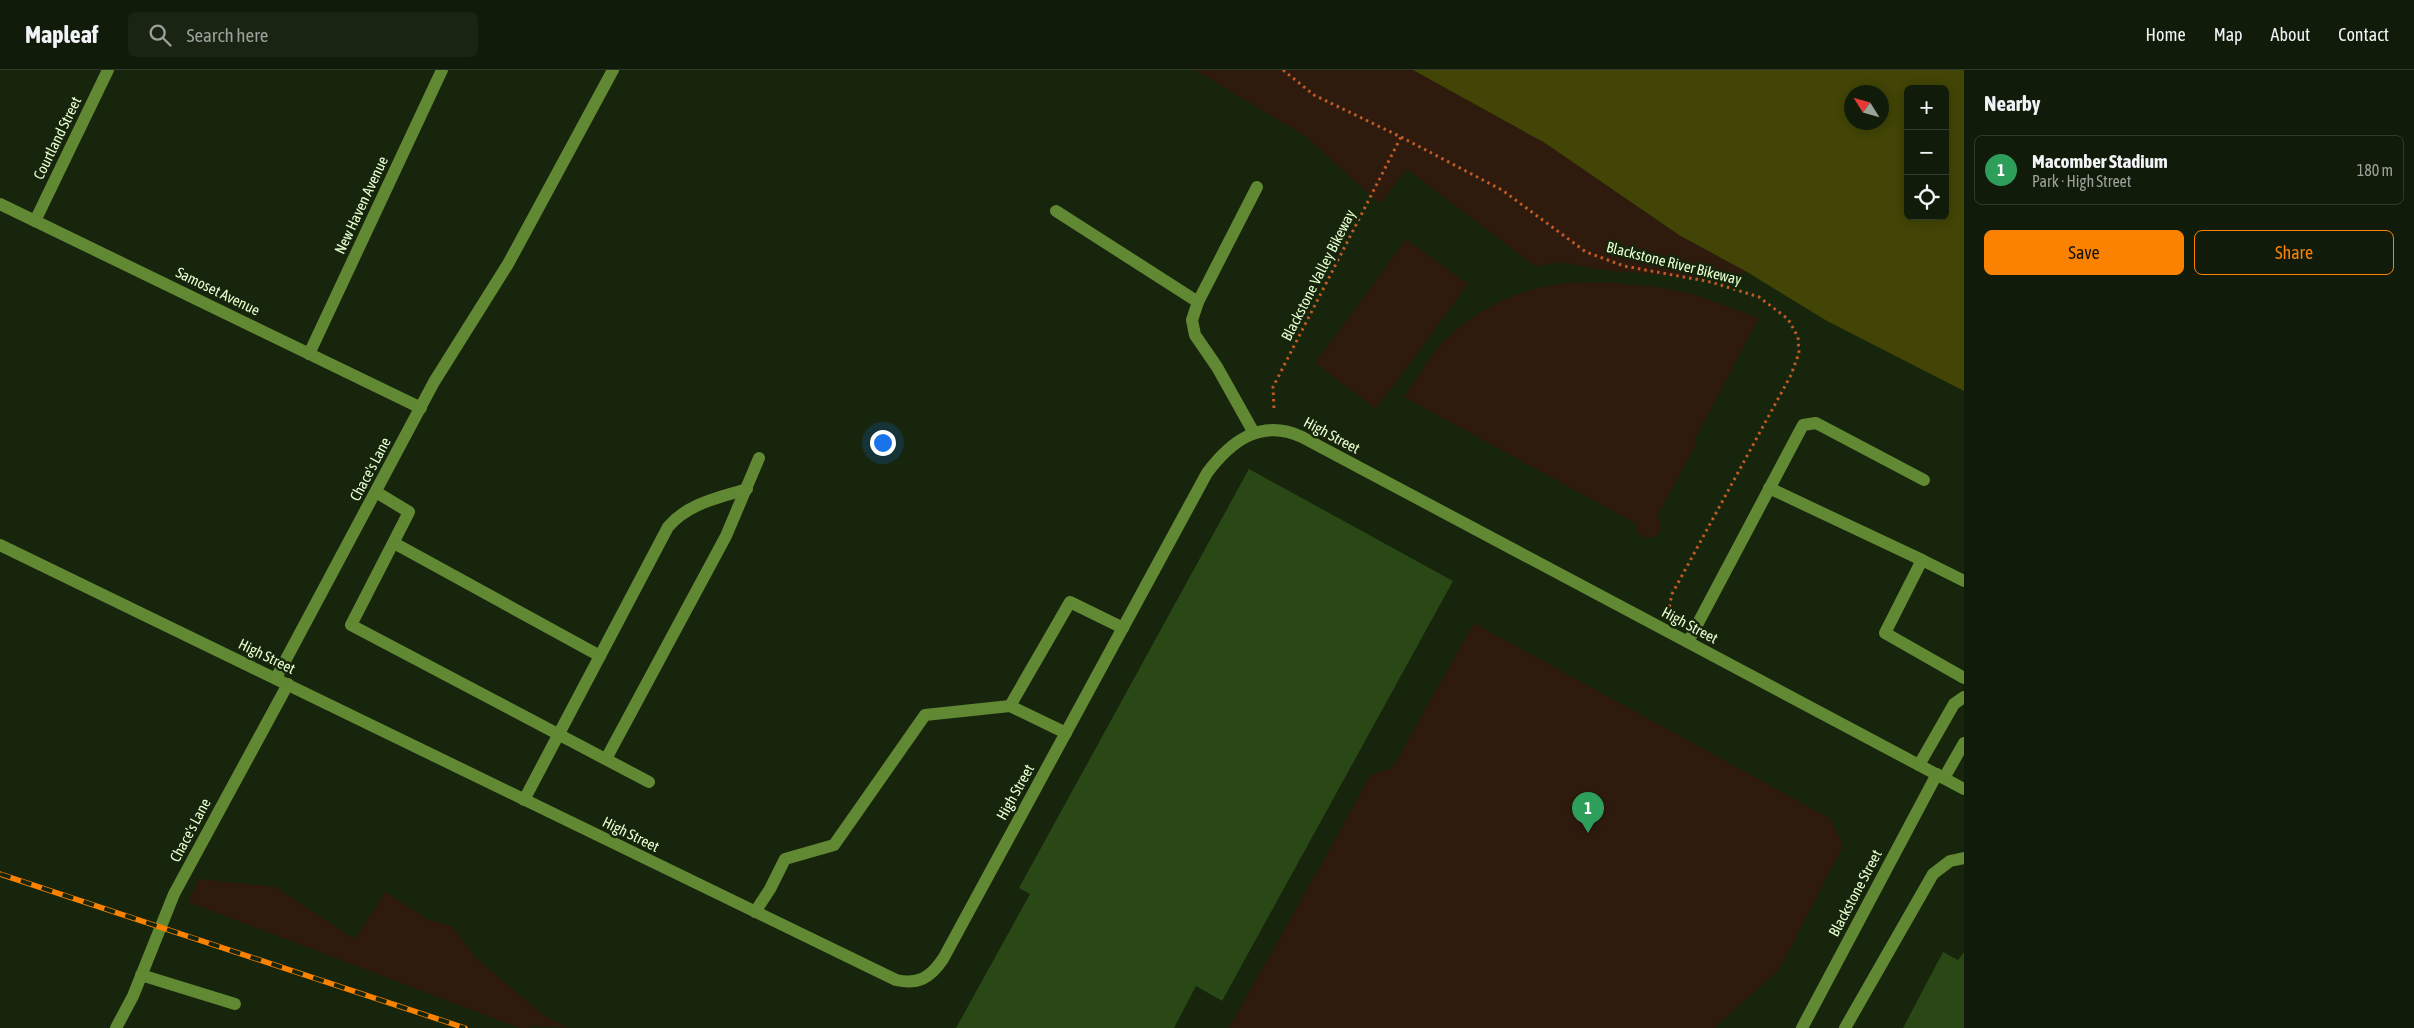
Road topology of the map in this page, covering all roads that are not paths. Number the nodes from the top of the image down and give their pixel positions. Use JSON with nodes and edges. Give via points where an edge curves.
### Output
{"nodes":[{"id":1,"x":108,"y":70,"type":"edge"},
{"id":2,"x":442,"y":70,"type":"edge"},
{"id":3,"x":613,"y":70,"type":"edge"},
{"id":4,"x":1257,"y":187,"type":"dead end"},
{"id":5,"x":0,"y":204,"type":"edge"},
{"id":6,"x":1056,"y":211,"type":"dead end"},
{"id":7,"x":35,"y":221,"type":"junction"},
{"id":8,"x":1198,"y":302,"type":"junction"},
{"id":9,"x":309,"y":354,"type":"junction"},
{"id":10,"x":421,"y":408,"type":"junction"},
{"id":11,"x":1254,"y":434,"type":"junction"},
{"id":12,"x":758,"y":458,"type":"dead end"},
{"id":13,"x":1924,"y":480,"type":"dead end"},
{"id":14,"x":1769,"y":488,"type":"junction"},
{"id":15,"x":747,"y":489,"type":"junction"},
{"id":16,"x":376,"y":492,"type":"junction"},
{"id":17,"x":394,"y":543,"type":"junction"},
{"id":18,"x":0,"y":545,"type":"edge"},
{"id":19,"x":1922,"y":560,"type":"junction"},
{"id":20,"x":1964,"y":581,"type":"edge"},
{"id":21,"x":1123,"y":628,"type":"junction"},
{"id":22,"x":1688,"y":642,"type":"junction"},
{"id":23,"x":600,"y":656,"type":"junction"},
{"id":24,"x":276,"y":678,"type":"junction"},
{"id":25,"x":1964,"y":678,"type":"edge"},
{"id":26,"x":288,"y":684,"type":"junction"},
{"id":27,"x":1964,"y":697,"type":"edge"},
{"id":28,"x":1010,"y":706,"type":"junction"},
{"id":29,"x":559,"y":734,"type":"junction"},
{"id":30,"x":1066,"y":734,"type":"junction"},
{"id":31,"x":1964,"y":743,"type":"edge"},
{"id":32,"x":606,"y":759,"type":"junction"},
{"id":33,"x":1919,"y":765,"type":"junction"},
{"id":34,"x":1940,"y":776,"type":"junction"},
{"id":35,"x":649,"y":782,"type":"dead end"},
{"id":36,"x":1964,"y":789,"type":"edge"},
{"id":37,"x":524,"y":800,"type":"junction"},
{"id":38,"x":1964,"y":858,"type":"edge"},
{"id":39,"x":755,"y":912,"type":"junction"},
{"id":40,"x":141,"y":975,"type":"junction"},
{"id":41,"x":235,"y":1004,"type":"dead end"},
{"id":42,"x":116,"y":1028,"type":"edge"},
{"id":43,"x":1802,"y":1028,"type":"edge"},
{"id":44,"x":1845,"y":1028,"type":"edge"}],
"edges":[{"from":1,"to":7,"type":"street","name":"Courtland Street"},
{"from":2,"to":9,"type":"street","name":"New Haven Avenue"},
{"from":3,"to":10,"type":"street","name":"Chace's Lane","via":[[508,264],[445,363]]},
{"from":4,"to":8,"type":"street"},
{"from":5,"to":7,"type":"street","name":"Samoset Avenue"},
{"from":6,"to":8,"type":"street"},
{"from":7,"to":9,"type":"street","name":"Samoset Avenue"},
{"from":8,"to":11,"type":"street","via":[[1192,320],[1195,335],[1217,367]]},
{"from":9,"to":10,"type":"street","name":"Samoset Avenue"},
{"from":10,"to":16,"type":"street","name":"Chace's Lane"},
{"from":11,"to":21,"type":"street","name":"High Street","via":[[1235,442],[1207,473]]},
{"from":11,"to":22,"type":"street","name":"High Street","via":[[1274,429],[1302,437]]},
{"from":12,"to":15,"type":"street"},
{"from":13,"to":14,"type":"street","via":[[1816,423],[1803,425]]},
{"from":14,"to":19,"type":"street"},
{"from":14,"to":22,"type":"street"},
{"from":15,"to":23,"type":"street","via":[[692,507],[676,518],[662,538]]},
{"from":15,"to":32,"type":"street","via":[[726,536]]},
{"from":16,"to":17,"type":"street","via":[[409,512]]},
{"from":16,"to":24,"type":"street","name":"Chace's Lane"},
{"from":17,"to":23,"type":"street"},
{"from":17,"to":29,"type":"street","via":[[351,625]]},
{"from":18,"to":24,"type":"street","name":"High Street"},
{"from":19,"to":20,"type":"street"},
{"from":19,"to":25,"type":"street","via":[[1885,633]]},
{"from":21,"to":28,"type":"street","via":[[1070,602]]},
{"from":21,"to":30,"type":"street","name":"High Street"},
{"from":22,"to":33,"type":"street","name":"High Street"},
{"from":23,"to":29,"type":"street"},
{"from":24,"to":26,"type":"street","name":"High Street"},
{"from":26,"to":37,"type":"street","name":"High Street"},
{"from":26,"to":40,"type":"street","name":"Chace's Lane","via":[[174,894]]},
{"from":27,"to":33,"type":"street","via":[[1954,704]]},
{"from":28,"to":30,"type":"street"},
{"from":28,"to":39,"type":"street","via":[[925,715],[834,845],[785,859]]},
{"from":29,"to":32,"type":"street"},
{"from":29,"to":37,"type":"street"},
{"from":30,"to":39,"type":"street","name":"High Street","via":[[943,960],[924,980],[909,983],[896,980]]},
{"from":31,"to":34,"type":"street","name":"Blackstone Street"},
{"from":32,"to":35,"type":"street"},
{"from":33,"to":34,"type":"street","name":"High Street"},
{"from":34,"to":36,"type":"street","name":"High Street"},
{"from":34,"to":43,"type":"street","name":"Blackstone Street"},
{"from":37,"to":39,"type":"street","name":"High Street"},
{"from":38,"to":44,"type":"street","via":[[1950,861],[1933,874]]},
{"from":40,"to":41,"type":"street"},
{"from":40,"to":42,"type":"street","name":"Chace's Lane"}]}
